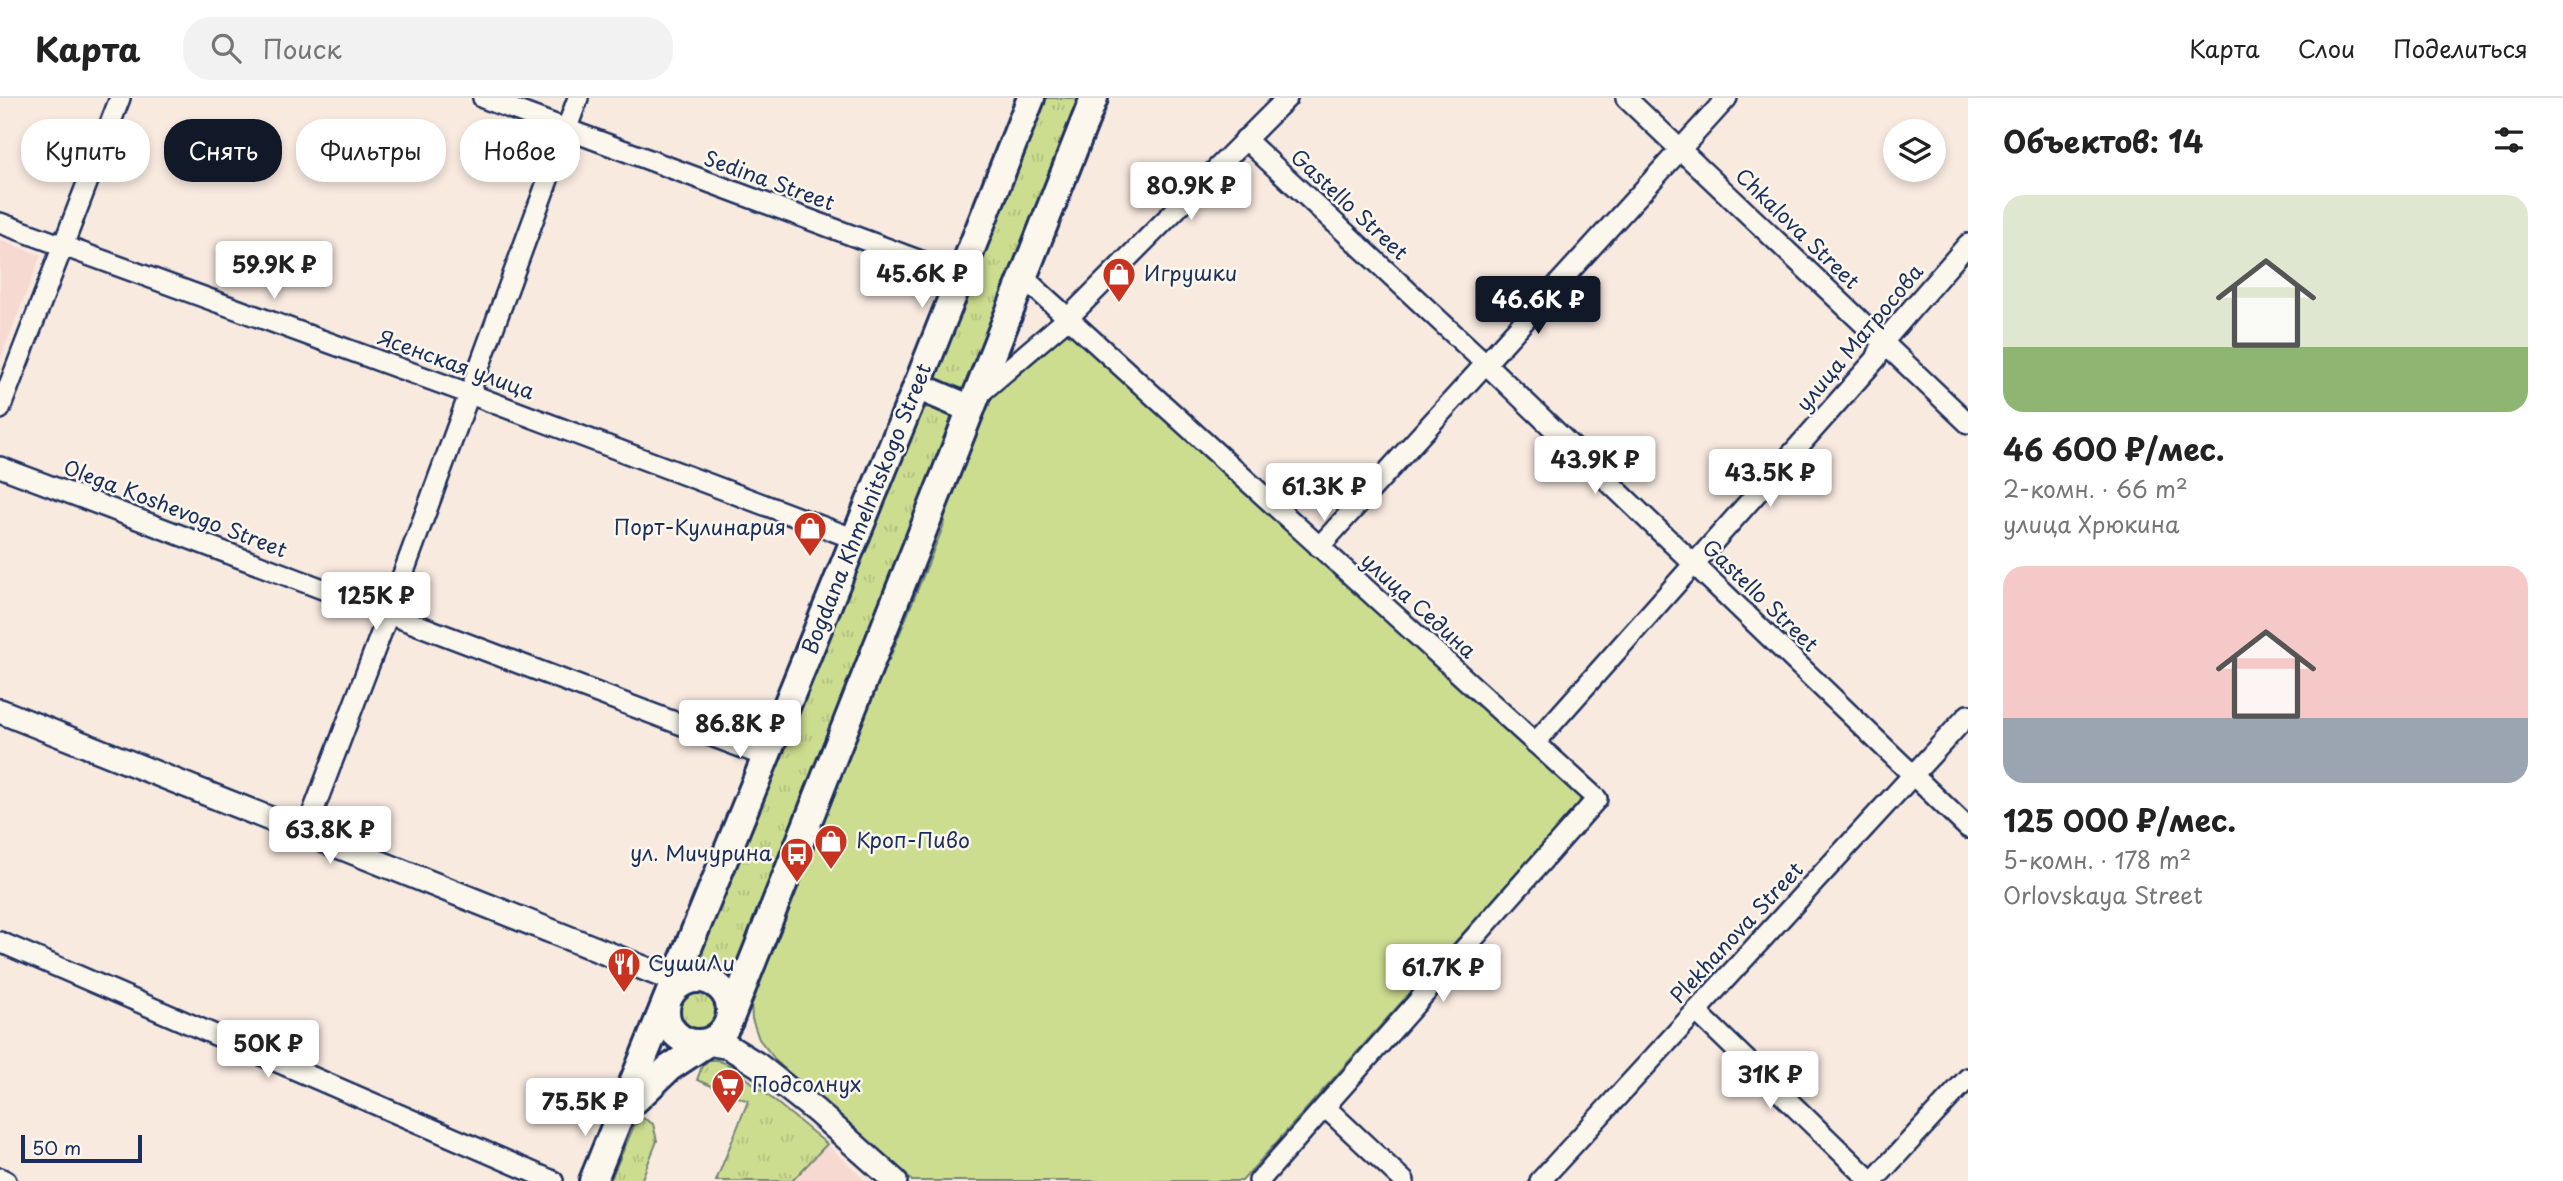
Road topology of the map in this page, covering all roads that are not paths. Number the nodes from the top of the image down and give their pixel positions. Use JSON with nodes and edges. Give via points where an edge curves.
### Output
{"nodes":[{"id":1,"x":120,"y":98,"type":"edge"},
{"id":2,"x":482,"y":98,"type":"edge"},
{"id":3,"x":578,"y":98,"type":"edge"},
{"id":4,"x":1031,"y":98,"type":"edge"},
{"id":5,"x":1094,"y":98,"type":"edge"},
{"id":6,"x":1287,"y":98,"type":"edge"},
{"id":7,"x":1626,"y":98,"type":"edge"},
{"id":8,"x":1727,"y":98,"type":"edge"},
{"id":9,"x":537,"y":119,"type":"edge"},
{"id":10,"x":570,"y":119,"type":"edge"},
{"id":11,"x":580,"y":135,"type":"edge"},
{"id":12,"x":1245,"y":139,"type":"junction"},
{"id":13,"x":1680,"y":149,"type":"junction"},
{"id":14,"x":547,"y":182,"type":"edge"},
{"id":15,"x":0,"y":223,"type":"edge"},
{"id":16,"x":1968,"y":244,"type":"edge"},
{"id":17,"x":64,"y":246,"type":"junction"},
{"id":18,"x":961,"y":276,"type":"junction"},
{"id":19,"x":1023,"y":277,"type":"junction"},
{"id":20,"x":1068,"y":317,"type":"junction"},
{"id":21,"x":1883,"y":342,"type":"junction"},
{"id":22,"x":1486,"y":364,"type":"junction"},
{"id":23,"x":917,"y":386,"type":"junction"},
{"id":24,"x":470,"y":394,"type":"junction"},
{"id":25,"x":973,"y":404,"type":"junction"},
{"id":26,"x":0,"y":409,"type":"edge"},
{"id":27,"x":1968,"y":423,"type":"edge"},
{"id":28,"x":0,"y":467,"type":"edge"},
{"id":29,"x":855,"y":539,"type":"junction"},
{"id":30,"x":1320,"y":547,"type":"junction"},
{"id":31,"x":1695,"y":564,"type":"junction"},
{"id":32,"x":388,"y":615,"type":"junction"},
{"id":33,"x":0,"y":711,"type":"edge"},
{"id":34,"x":1968,"y":715,"type":"edge"},
{"id":35,"x":1535,"y":743,"type":"junction"},
{"id":36,"x":766,"y":757,"type":"junction"},
{"id":37,"x":1912,"y":776,"type":"junction"},
{"id":38,"x":1968,"y":828,"type":"edge"},
{"id":39,"x":305,"y":833,"type":"junction"},
{"id":40,"x":0,"y":942,"type":"edge"},
{"id":41,"x":672,"y":990,"type":"junction"},
{"id":42,"x":1696,"y":1011,"type":"junction"},
{"id":43,"x":729,"y":1021,"type":"junction"},
{"id":44,"x":707,"y":1043,"type":"junction"},
{"id":45,"x":1968,"y":1078,"type":"edge"},
{"id":46,"x":809,"y":1105,"type":"junction"},
{"id":47,"x":1325,"y":1107,"type":"junction"},
{"id":48,"x":621,"y":1114,"type":"junction"},
{"id":49,"x":0,"y":1178,"type":"edge"},
{"id":50,"x":6,"y":1181,"type":"edge"},
{"id":51,"x":553,"y":1181,"type":"edge"},
{"id":52,"x":593,"y":1181,"type":"edge"},
{"id":53,"x":895,"y":1181,"type":"edge"},
{"id":54,"x":1259,"y":1181,"type":"edge"},
{"id":55,"x":1404,"y":1181,"type":"edge"},
{"id":56,"x":1540,"y":1181,"type":"edge"},
{"id":57,"x":1872,"y":1181,"type":"edge"}],
"edges":[{"from":1,"to":17,"type":"street"},
{"from":2,"to":9,"type":"street","name":"Sedina Street"},
{"from":3,"to":10,"type":"street"},
{"from":4,"to":18,"type":"main road","name":"Bogdana Khmelnitskogo Street"},
{"from":5,"to":19,"type":"main road"},
{"from":6,"to":12,"type":"street"},
{"from":7,"to":13,"type":"street","name":"Chkalova Street"},
{"from":8,"to":13,"type":"street"},
{"from":11,"to":18,"type":"street","name":"Sedina Street"},
{"from":12,"to":20,"type":"street"},
{"from":12,"to":22,"type":"street","name":"Gastello Street"},
{"from":13,"to":21,"type":"street","name":"Chkalova Street"},
{"from":13,"to":22,"type":"street"},
{"from":14,"to":24,"type":"street"},
{"from":15,"to":17,"type":"street","name":"Ясенская улица"},
{"from":16,"to":21,"type":"street","name":"улица Матросова"},
{"from":17,"to":24,"type":"street","name":"Ясенская улица"},
{"from":17,"to":26,"type":"street"},
{"from":18,"to":23,"type":"main road","name":"Bogdana Khmelnitskogo Street"},
{"from":19,"to":20,"type":"street","name":"улица Седина"},
{"from":19,"to":25,"type":"main road"},
{"from":20,"to":25,"type":"street"},
{"from":20,"to":30,"type":"street","name":"улица Седина"},
{"from":21,"to":27,"type":"street","name":"Chkalova Street"},
{"from":21,"to":31,"type":"street","name":"улица Матросова","via":[[1876,359]]},
{"from":22,"to":30,"type":"street"},
{"from":22,"to":31,"type":"street","name":"Gastello Street"},
{"from":23,"to":25,"type":"main road"},
{"from":23,"to":29,"type":"main road","name":"Bogdana Khmelnitskogo Street"},
{"from":24,"to":29,"type":"street","name":"Ясенская улица"},
{"from":24,"to":32,"type":"street"},
{"from":25,"to":43,"type":"main road"},
{"from":28,"to":32,"type":"street","name":"Olega Koshevogo Street"},
{"from":29,"to":36,"type":"main road","name":"Bogdana Khmelnitskogo Street"},
{"from":30,"to":35,"type":"street","name":"улица Седина"},
{"from":31,"to":35,"type":"street","name":"улица Матросова"},
{"from":31,"to":37,"type":"street","name":"Gastello Street"},
{"from":32,"to":36,"type":"street","name":"Olega Koshevogo Street"},
{"from":32,"to":39,"type":"street"},
{"from":33,"to":39,"type":"street"},
{"from":34,"to":37,"type":"street","name":"Plekhanova Street"},
{"from":35,"to":47,"type":"street","name":"улица Седина","via":[[1597,799]]},
{"from":36,"to":41,"type":"main road","name":"Bogdana Khmelnitskogo Street"},
{"from":37,"to":38,"type":"street","name":"Gastello Street"},
{"from":37,"to":42,"type":"street","name":"Plekhanova Street"},
{"from":39,"to":41,"type":"street"},
{"from":40,"to":51,"type":"street"},
{"from":41,"to":43,"type":"main road","via":[[687,981],[709,981],[729,999]]},
{"from":41,"to":44,"type":"main road","via":[[666,1017],[676,1035],[690,1043]]},
{"from":41,"to":48,"type":"main road","name":"Bogdana Khmelnitskogo Street"},
{"from":42,"to":56,"type":"street","name":"Plekhanova Street"},
{"from":42,"to":57,"type":"street"},
{"from":43,"to":44,"type":"main road","via":[[721,1035]]},
{"from":43,"to":46,"type":"street"},
{"from":44,"to":46,"type":"street","via":[[740,1052]]},
{"from":44,"to":48,"type":"main road","name":"Bogdana Khmelnitskogo Street","via":[[669,1068]]},
{"from":45,"to":57,"type":"street"},
{"from":46,"to":53,"type":"street"},
{"from":47,"to":54,"type":"street"},
{"from":47,"to":55,"type":"street"},
{"from":48,"to":52,"type":"main road","name":"Bogdana Khmelnitskogo Street"},
{"from":49,"to":50,"type":"street"}]}
